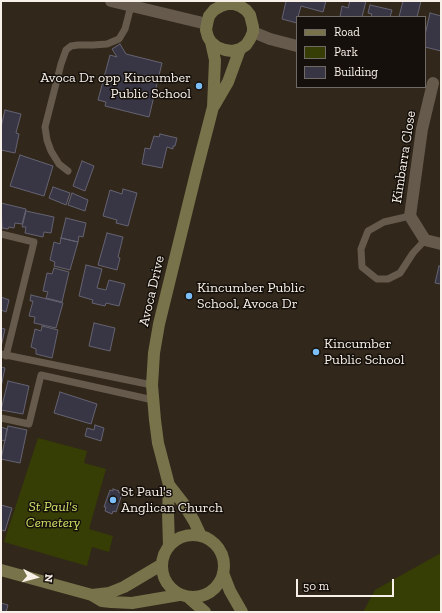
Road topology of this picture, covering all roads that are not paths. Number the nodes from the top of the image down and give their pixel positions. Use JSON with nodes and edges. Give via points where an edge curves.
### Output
{"nodes":[{"id":1,"x":111,"y":1,"type":"edge"},
{"id":2,"x":249,"y":1,"type":"edge"},
{"id":3,"x":222,"y":3,"type":"edge"},
{"id":4,"x":131,"y":6,"type":"junction"},
{"id":5,"x":250,"y":15,"type":"junction"},
{"id":6,"x":207,"y":24,"type":"junction"},
{"id":7,"x":252,"y":32,"type":"junction"},
{"id":8,"x":211,"y":42,"type":"junction"},
{"id":9,"x":296,"y":46,"type":"edge"},
{"id":10,"x":240,"y":49,"type":"junction"},
{"id":11,"x":433,"y":83,"type":"edge"},
{"id":12,"x":213,"y":107,"type":"junction"},
{"id":13,"x":68,"y":171,"type":"dead end"},
{"id":14,"x":410,"y":216,"type":"junction"},
{"id":15,"x":1,"y":234,"type":"edge"},
{"id":16,"x":425,"y":240,"type":"junction"},
{"id":17,"x":441,"y":244,"type":"edge"},
{"id":18,"x":3,"y":355,"type":"edge"},
{"id":19,"x":152,"y":385,"type":"junction"},
{"id":20,"x":153,"y":400,"type":"junction"},
{"id":21,"x":1,"y":418,"type":"edge"},
{"id":22,"x":169,"y":485,"type":"junction"},
{"id":23,"x":201,"y":536,"type":"junction"},
{"id":24,"x":169,"y":546,"type":"junction"},
{"id":25,"x":161,"y":565,"type":"junction"},
{"id":26,"x":1,"y":570,"type":"edge"},
{"id":27,"x":223,"y":573,"type":"junction"},
{"id":28,"x":92,"y":595,"type":"junction"},
{"id":29,"x":184,"y":596,"type":"junction"},
{"id":30,"x":205,"y":612,"type":"edge"},
{"id":31,"x":242,"y":612,"type":"edge"}],
"edges":[{"from":1,"to":4,"type":"street"},
{"from":2,"to":5,"type":"main road"},
{"from":3,"to":5,"type":"main road","via":[[240,6]]},
{"from":3,"to":6,"type":"main road","via":[[209,16]]},
{"from":4,"to":6,"type":"street"},
{"from":4,"to":13,"type":"lane","via":[[119,39],[107,44],[78,44],[66,50],[45,128],[51,151],[59,164]]},
{"from":5,"to":7,"type":"main road"},
{"from":6,"to":8,"type":"main road","name":"Avoca Drive","via":[[206,30]]},
{"from":7,"to":9,"type":"street"},
{"from":7,"to":10,"type":"main road","name":"Avoca Drive","via":[[246,45]]},
{"from":8,"to":10,"type":"main road","via":[[224,50]]},
{"from":8,"to":12,"type":"main road","name":"Avoca Drive","via":[[216,60]]},
{"from":10,"to":12,"type":"main road","name":"Avoca Drive","via":[[228,82]]},
{"from":11,"to":14,"type":"street","name":"Kimbarra Close","via":[[422,129]]},
{"from":12,"to":19,"type":"main road","name":"Avoca Drive","via":[[159,324]]},
{"from":14,"to":16,"type":"street","name":"Kimbarra Close"},
{"from":14,"to":16,"type":"lane","via":[[384,222],[368,231],[361,249],[362,267],[377,279],[388,279],[400,273]]},
{"from":15,"to":18,"type":"lane","via":[[34,242]]},
{"from":16,"to":17,"type":"street"},
{"from":18,"to":19,"type":"lane"},
{"from":19,"to":20,"type":"main road","name":"Avoca Drive"},
{"from":20,"to":21,"type":"lane","via":[[41,375],[29,424]]},
{"from":20,"to":22,"type":"main road","name":"Avoca Drive","via":[[158,443]]},
{"from":22,"to":23,"type":"main road","name":"Avoca Drive","via":[[183,503]]},
{"from":22,"to":24,"type":"main road","name":"Avoca Drive"},
{"from":23,"to":24,"type":"main road","via":[[184,536]]},
{"from":23,"to":27,"type":"main road","via":[[216,546],[221,554],[224,563]]},
{"from":24,"to":25,"type":"main road"},
{"from":25,"to":28,"type":"main road","via":[[124,587],[109,593]]},
{"from":25,"to":29,"type":"main road","via":[[162,574],[171,590]]},
{"from":26,"to":28,"type":"main road"},
{"from":27,"to":29,"type":"main road","via":[[214,589],[207,594],[199,597]]},
{"from":27,"to":31,"type":"main road"},
{"from":28,"to":29,"type":"main road","via":[[102,601],[132,603]]},
{"from":29,"to":30,"type":"main road"}]}
